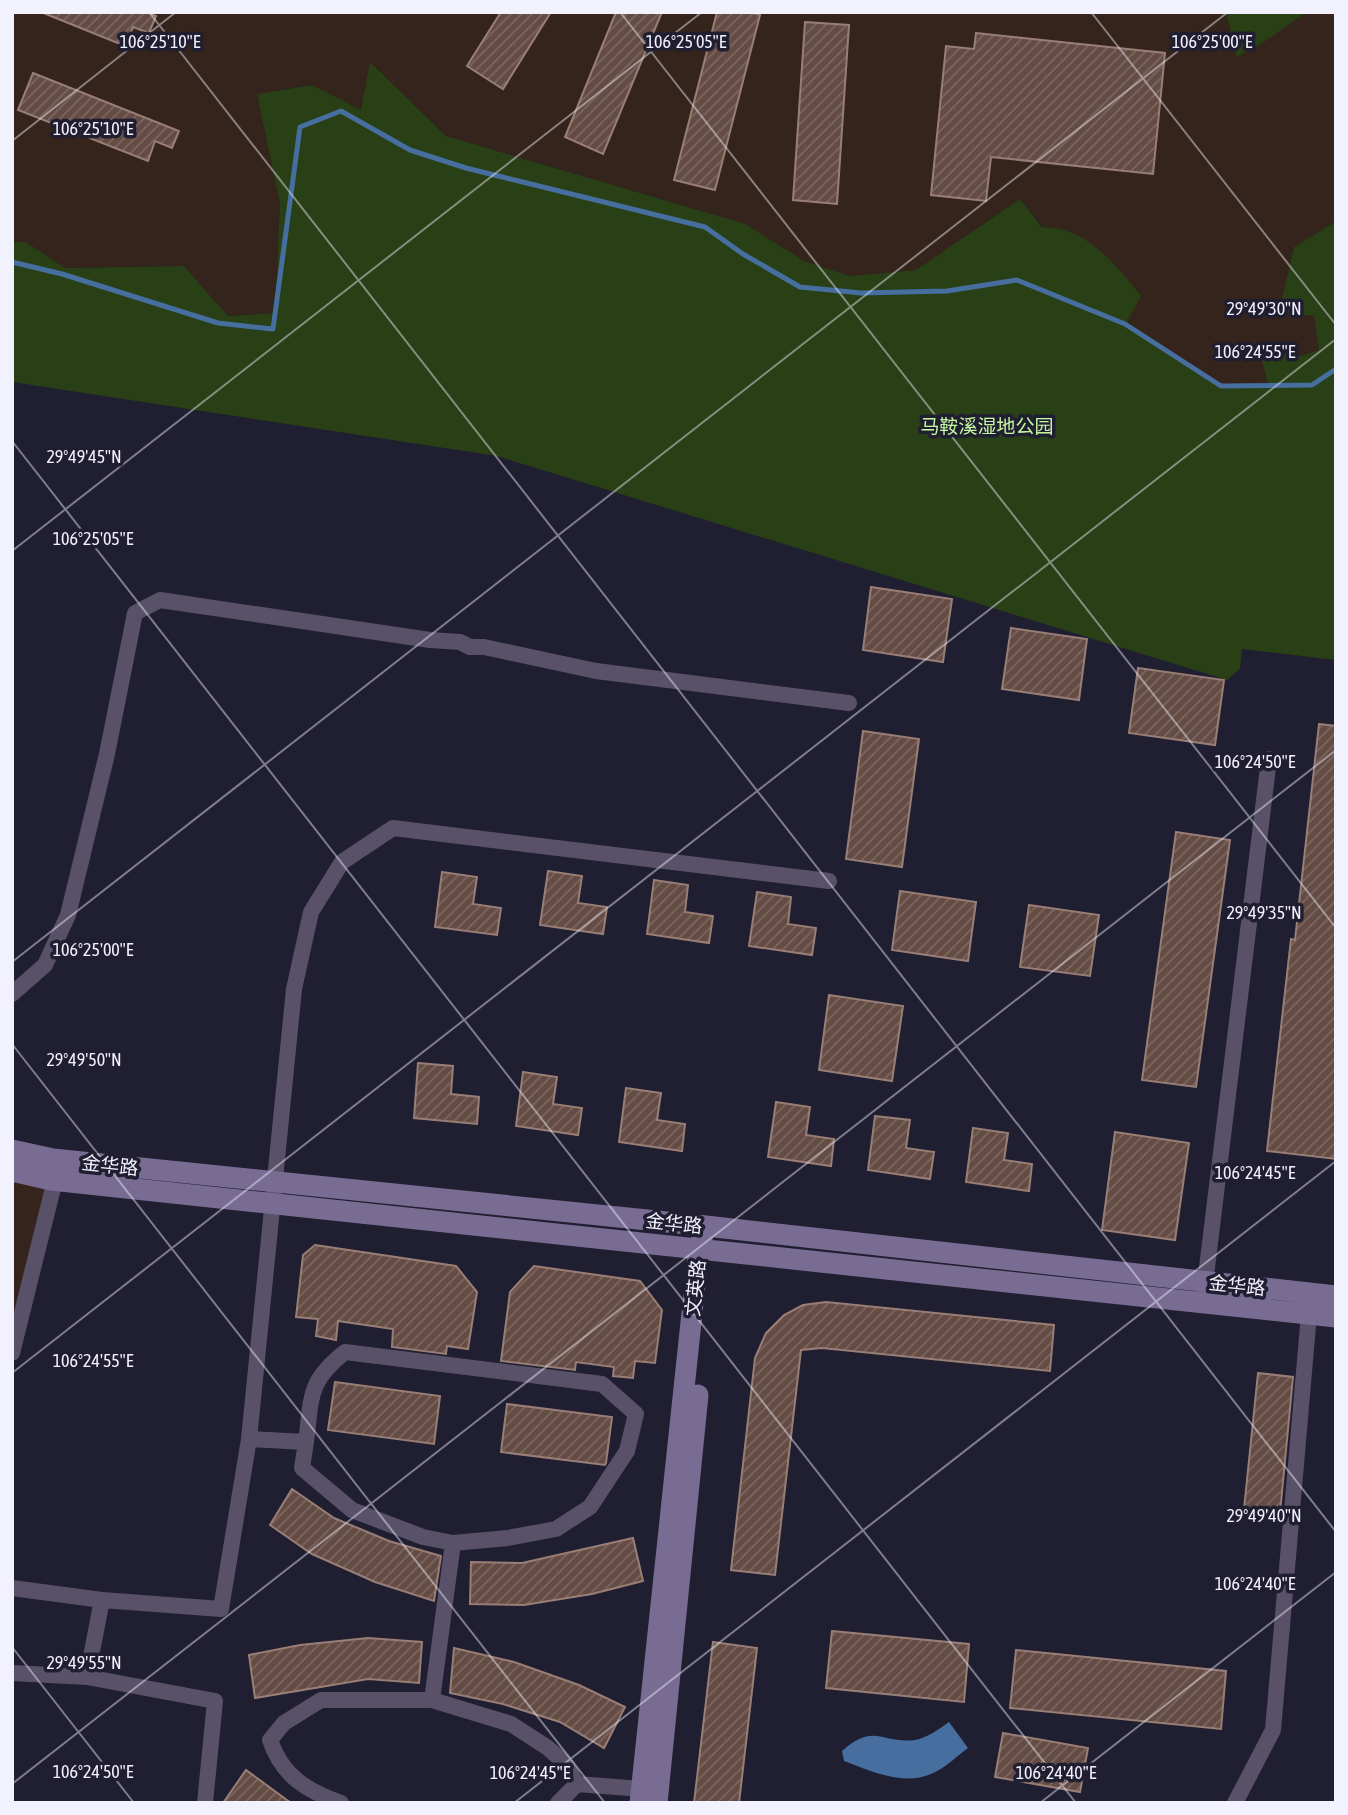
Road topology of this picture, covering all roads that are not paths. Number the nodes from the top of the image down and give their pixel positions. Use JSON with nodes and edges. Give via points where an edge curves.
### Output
{"nodes":[{"id":1,"x":849,"y":703,"type":"dead end"},
{"id":2,"x":1269,"y":759,"type":"dead end"},
{"id":3,"x":829,"y":881,"type":"dead end"},
{"id":4,"x":12,"y":994,"type":"edge"},
{"id":5,"x":12,"y":1150,"type":"edge"},
{"id":6,"x":12,"y":1171,"type":"edge"},
{"id":7,"x":55,"y":1180,"type":"junction"},
{"id":8,"x":274,"y":1193,"type":"junction"},
{"id":9,"x":706,"y":1226,"type":"junction"},
{"id":10,"x":706,"y":1248,"type":"junction"},
{"id":11,"x":1204,"y":1292,"type":"junction"},
{"id":12,"x":1336,"y":1296,"type":"edge"},
{"id":13,"x":1309,"y":1314,"type":"junction"},
{"id":14,"x":1336,"y":1317,"type":"edge"},
{"id":15,"x":12,"y":1353,"type":"edge"},
{"id":16,"x":249,"y":1439,"type":"junction"},
{"id":17,"x":306,"y":1442,"type":"junction"},
{"id":18,"x":453,"y":1543,"type":"junction"},
{"id":19,"x":12,"y":1588,"type":"edge"},
{"id":20,"x":102,"y":1600,"type":"junction"},
{"id":21,"x":12,"y":1673,"type":"edge"},
{"id":22,"x":87,"y":1677,"type":"junction"},
{"id":23,"x":432,"y":1700,"type":"junction"},
{"id":24,"x":577,"y":1784,"type":"junction"},
{"id":25,"x":646,"y":1798,"type":"edge"},
{"id":26,"x":205,"y":1803,"type":"edge"},
{"id":27,"x":341,"y":1803,"type":"edge"},
{"id":28,"x":558,"y":1803,"type":"edge"},
{"id":29,"x":1235,"y":1803,"type":"edge"}],
"edges":[{"from":1,"to":4,"type":"street","via":[[596,671],[460,642],[160,600],[135,613],[68,915],[45,965]]},
{"from":2,"to":11,"type":"street"},
{"from":3,"to":8,"type":"street","via":[[393,828],[342,862],[311,912],[294,989]]},
{"from":5,"to":8,"type":"main road","name":"金华路"},
{"from":6,"to":7,"type":"main road","name":"金华路"},
{"from":7,"to":8,"type":"main road","name":"金华路"},
{"from":7,"to":15,"type":"street"},
{"from":8,"to":9,"type":"main road","name":"金华路"},
{"from":8,"to":10,"type":"main road","name":"金华路"},
{"from":8,"to":16,"type":"street"},
{"from":9,"to":10,"type":"main road","name":"文英路"},
{"from":9,"to":11,"type":"main road","name":"金华路"},
{"from":10,"to":11,"type":"main road","name":"金华路"},
{"from":10,"to":25,"type":"main road","name":"文英路"},
{"from":11,"to":12,"type":"main road","name":"金华路"},
{"from":11,"to":13,"type":"main road","name":"金华路"},
{"from":13,"to":14,"type":"main road","name":"金华路"},
{"from":13,"to":29,"type":"street","via":[[1273,1730]]},
{"from":16,"to":17,"type":"street"},
{"from":16,"to":20,"type":"street","via":[[221,1609]]},
{"from":17,"to":18,"type":"street","via":[[302,1468],[352,1510],[423,1537]]},
{"from":17,"to":18,"type":"street","via":[[314,1387],[325,1368],[345,1352],[601,1384],[636,1414],[627,1451],[590,1507],[556,1529]]},
{"from":18,"to":23,"type":"street"},
{"from":19,"to":20,"type":"street"},
{"from":20,"to":22,"type":"street"},
{"from":21,"to":22,"type":"street"},
{"from":22,"to":26,"type":"street","via":[[215,1701]]},
{"from":23,"to":24,"type":"street","via":[[512,1724],[565,1763]]},
{"from":23,"to":27,"type":"street","via":[[321,1700],[284,1723],[270,1740],[284,1769],[312,1792]]},
{"from":24,"to":25,"type":"street"},
{"from":24,"to":28,"type":"street"}]}
